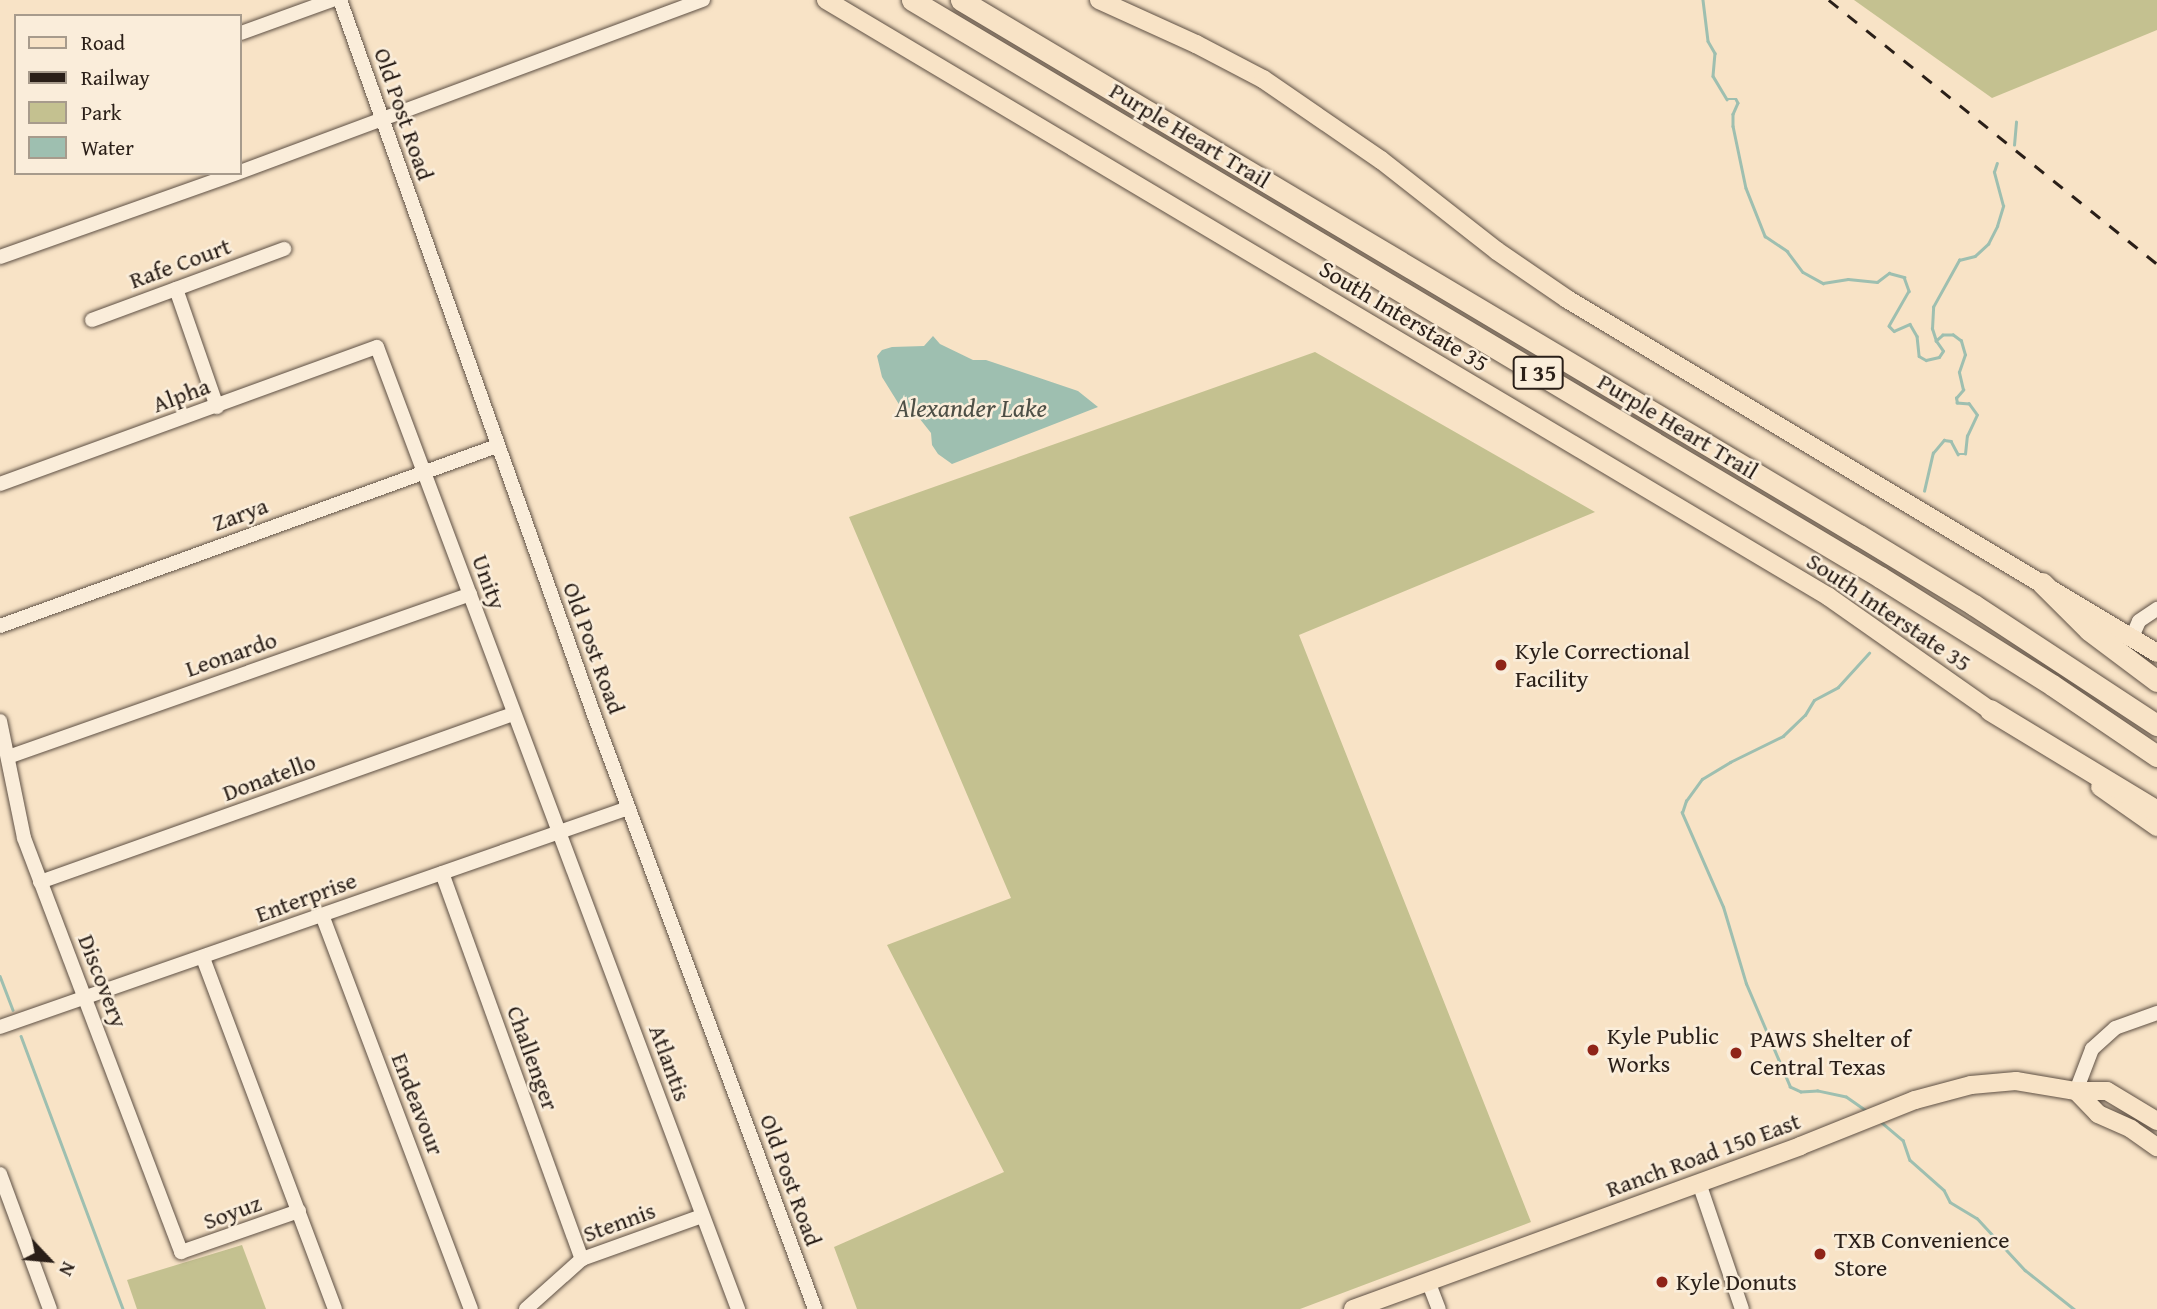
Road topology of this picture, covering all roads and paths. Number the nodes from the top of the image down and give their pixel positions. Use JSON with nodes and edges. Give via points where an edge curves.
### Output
{"nodes":[{"id":1,"x":332,"y":0,"type":"edge"},
{"id":2,"x":340,"y":0,"type":"edge"},
{"id":3,"x":703,"y":0,"type":"edge"},
{"id":4,"x":826,"y":0,"type":"edge"},
{"id":5,"x":912,"y":0,"type":"edge"},
{"id":6,"x":961,"y":0,"type":"edge"},
{"id":7,"x":1099,"y":0,"type":"edge"},
{"id":8,"x":242,"y":33,"type":"edge"},
{"id":9,"x":381,"y":119,"type":"junction"},
{"id":10,"x":242,"y":171,"type":"edge"},
{"id":11,"x":232,"y":175,"type":"edge"},
{"id":12,"x":284,"y":249,"type":"dead end"},
{"id":13,"x":0,"y":257,"type":"edge"},
{"id":14,"x":176,"y":289,"type":"junction"},
{"id":15,"x":92,"y":320,"type":"dead end"},
{"id":16,"x":377,"y":347,"type":"joint"},
{"id":17,"x":217,"y":407,"type":"junction"},
{"id":18,"x":497,"y":446,"type":"junction"},
{"id":19,"x":424,"y":471,"type":"junction"},
{"id":20,"x":0,"y":484,"type":"edge"},
{"id":21,"x":2042,"y":583,"type":"junction"},
{"id":22,"x":470,"y":594,"type":"junction"},
{"id":23,"x":2157,"y":609,"type":"edge"},
{"id":24,"x":0,"y":626,"type":"edge"},
{"id":25,"x":2132,"y":637,"type":"junction"},
{"id":26,"x":2157,"y":653,"type":"edge"},
{"id":27,"x":2157,"y":681,"type":"edge"},
{"id":28,"x":1990,"y":710,"type":"junction"},
{"id":29,"x":513,"y":714,"type":"junction"},
{"id":30,"x":0,"y":721,"type":"edge"},
{"id":31,"x":2157,"y":725,"type":"edge"},
{"id":32,"x":2157,"y":756,"type":"edge"},
{"id":33,"x":8,"y":757,"type":"junction"},
{"id":34,"x":628,"y":807,"type":"junction"},
{"id":35,"x":2157,"y":811,"type":"edge"},
{"id":36,"x":2157,"y":827,"type":"edge"},
{"id":37,"x":561,"y":831,"type":"junction"},
{"id":38,"x":442,"y":873,"type":"junction"},
{"id":39,"x":40,"y":882,"type":"junction"},
{"id":40,"x":322,"y":915,"type":"junction"},
{"id":41,"x":203,"y":958,"type":"junction"},
{"id":42,"x":85,"y":996,"type":"junction"},
{"id":43,"x":2157,"y":1013,"type":"edge"},
{"id":44,"x":0,"y":1027,"type":"edge"},
{"id":45,"x":2076,"y":1091,"type":"junction"},
{"id":46,"x":2157,"y":1121,"type":"edge"},
{"id":47,"x":2157,"y":1147,"type":"edge"},
{"id":48,"x":0,"y":1174,"type":"edge"},
{"id":49,"x":1699,"y":1183,"type":"junction"},
{"id":50,"x":299,"y":1211,"type":"junction"},
{"id":51,"x":702,"y":1216,"type":"junction"},
{"id":52,"x":181,"y":1252,"type":"joint"},
{"id":53,"x":582,"y":1259,"type":"junction"},
{"id":54,"x":1428,"y":1281,"type":"junction"},
{"id":55,"x":50,"y":1309,"type":"edge"},
{"id":56,"x":335,"y":1309,"type":"edge"},
{"id":57,"x":471,"y":1309,"type":"edge"},
{"id":58,"x":526,"y":1309,"type":"edge"},
{"id":59,"x":738,"y":1309,"type":"edge"},
{"id":60,"x":815,"y":1309,"type":"edge"},
{"id":61,"x":1353,"y":1309,"type":"edge"},
{"id":62,"x":1439,"y":1309,"type":"edge"},
{"id":63,"x":1742,"y":1309,"type":"edge"}],
"edges":[{"from":1,"to":8,"type":"street"},
{"from":2,"to":9,"type":"street","name":"Old Post Road"},
{"from":3,"to":9,"type":"street"},
{"from":4,"to":28,"type":"main road","name":"South Interstate 35","via":[[1829,597]]},
{"from":5,"to":32,"type":"highway","name":"Purple Heart Trail","number":"I 35","via":[[1881,577]]},
{"from":6,"to":31,"type":"highway","name":"Purple Heart Trail","number":"I 35","via":[[1894,556]]},
{"from":7,"to":21,"type":"main road","via":[[1262,79],[1381,160],[1567,299]]},
{"from":9,"to":10,"type":"street"},
{"from":9,"to":18,"type":"street","name":"Old Post Road"},
{"from":11,"to":13,"type":"street"},
{"from":12,"to":14,"type":"street","name":"Rafe Court"},
{"from":14,"to":15,"type":"street","name":"Rafe Court"},
{"from":14,"to":17,"type":"street"},
{"from":16,"to":17,"type":"street","name":"Alpha"},
{"from":16,"to":19,"type":"street","name":"Unity"},
{"from":17,"to":20,"type":"street","name":"Alpha"},
{"from":18,"to":19,"type":"street","name":"Zarya"},
{"from":18,"to":34,"type":"street","name":"Old Post Road"},
{"from":19,"to":22,"type":"street","name":"Unity"},
{"from":19,"to":24,"type":"street","name":"Zarya"},
{"from":21,"to":25,"type":"main road"},
{"from":21,"to":27,"type":"highway","via":[[2088,630]]},
{"from":22,"to":29,"type":"street","name":"Unity"},
{"from":22,"to":33,"type":"street","name":"Leonardo"},
{"from":23,"to":25,"type":"street","via":[[2139,621]]},
{"from":25,"to":26,"type":"main road"},
{"from":28,"to":35,"type":"highway"},
{"from":28,"to":36,"type":"main road","name":"South Interstate 35"},
{"from":29,"to":37,"type":"street","name":"Unity"},
{"from":29,"to":39,"type":"street","name":"Donatello"},
{"from":30,"to":33,"type":"street","name":"Discovery"},
{"from":33,"to":39,"type":"street","name":"Discovery","via":[[24,838]]},
{"from":34,"to":37,"type":"street","name":"Enterprise"},
{"from":34,"to":60,"type":"street","name":"Old Post Road"},
{"from":37,"to":38,"type":"street","name":"Enterprise"},
{"from":37,"to":51,"type":"street","name":"Atlantis"},
{"from":38,"to":40,"type":"street","name":"Enterprise"},
{"from":38,"to":53,"type":"street","name":"Challenger"},
{"from":39,"to":42,"type":"street","name":"Discovery"},
{"from":40,"to":41,"type":"street","name":"Enterprise"},
{"from":40,"to":57,"type":"street","name":"Endeavour"},
{"from":41,"to":42,"type":"street","name":"Enterprise"},
{"from":41,"to":50,"type":"street"},
{"from":42,"to":44,"type":"street","name":"Enterprise"},
{"from":42,"to":52,"type":"street","name":"Discovery"},
{"from":43,"to":45,"type":"street","via":[[2115,1028],[2092,1049]]},
{"from":45,"to":46,"type":"main road","name":"Ranch Road 150 East","via":[[2107,1091]]},
{"from":45,"to":47,"type":"main road","via":[[2098,1114],[2132,1129]]},
{"from":45,"to":49,"type":"main road","name":"Ranch Road 150 East","via":[[2016,1081],[1971,1085],[1915,1100]]},
{"from":48,"to":55,"type":"street"},
{"from":49,"to":54,"type":"main road","name":"Ranch Road 150 East"},
{"from":49,"to":63,"type":"street"},
{"from":50,"to":52,"type":"street","name":"Soyuz"},
{"from":50,"to":56,"type":"street"},
{"from":51,"to":53,"type":"street","name":"Stennis"},
{"from":51,"to":59,"type":"street","name":"Atlantis"},
{"from":53,"to":58,"type":"street","name":"Stennis"},
{"from":54,"to":61,"type":"main road","name":"Ranch Road 150 East"},
{"from":54,"to":62,"type":"street"}]}
